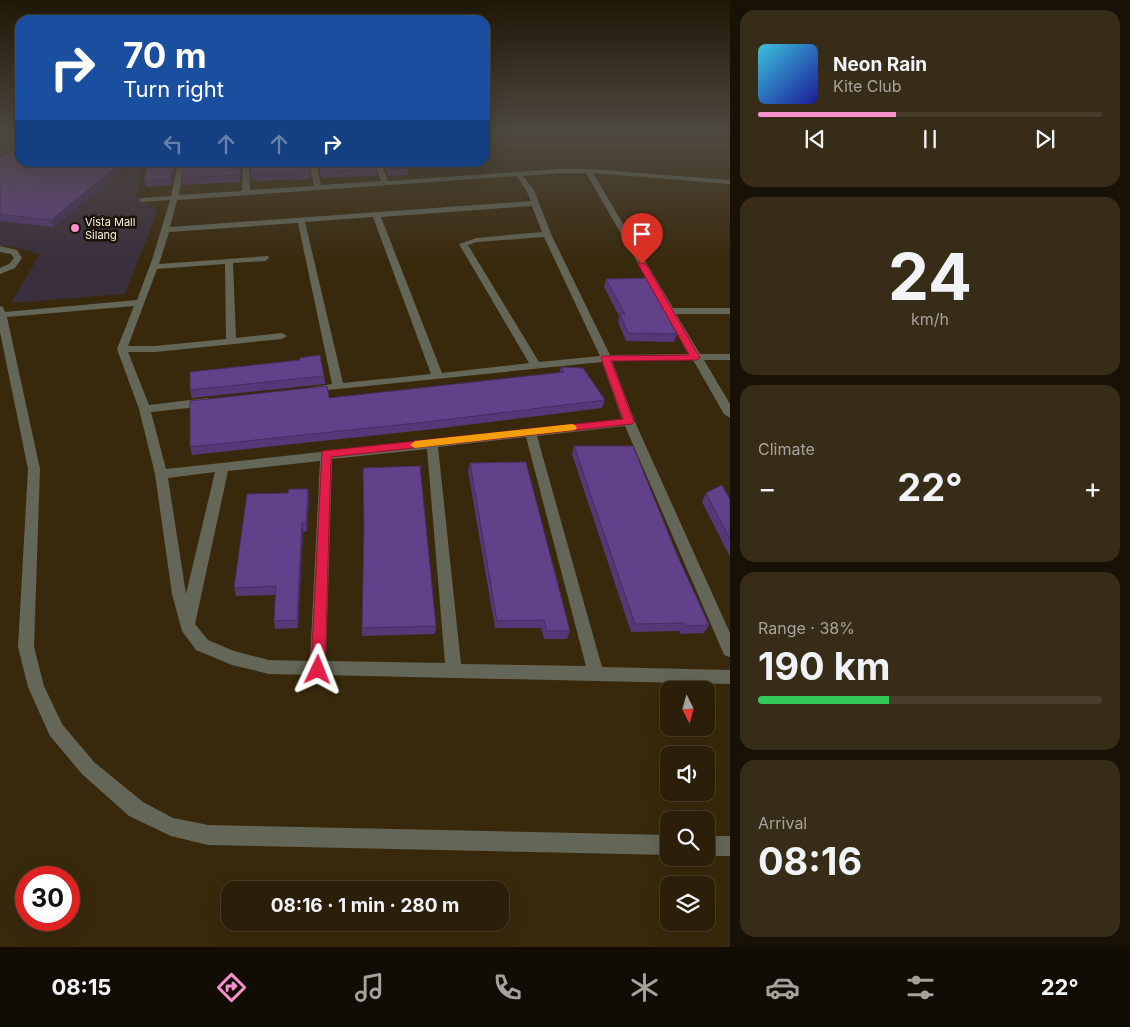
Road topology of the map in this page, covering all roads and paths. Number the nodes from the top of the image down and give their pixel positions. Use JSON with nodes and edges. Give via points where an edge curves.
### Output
{"nodes":[{"id":1,"x":179,"y":177,"type":"edge"},
{"id":2,"x":246,"y":177,"type":"edge"},
{"id":3,"x":316,"y":177,"type":"edge"},
{"id":4,"x":383,"y":177,"type":"edge"},
{"id":5,"x":462,"y":177,"type":"edge"},
{"id":6,"x":521,"y":177,"type":"edge"},
{"id":7,"x":592,"y":177,"type":"edge"},
{"id":8,"x":668,"y":177,"type":"edge"},
{"id":9,"x":730,"y":182,"type":"edge"},
{"id":10,"x":385,"y":183,"type":"junction"},
{"id":11,"x":318,"y":188,"type":"junction"},
{"id":12,"x":246,"y":192,"type":"junction"},
{"id":13,"x":176,"y":197,"type":"junction"},
{"id":14,"x":142,"y":200,"type":"dead end"},
{"id":15,"x":536,"y":203,"type":"junction"},
{"id":16,"x":376,"y":215,"type":"junction"},
{"id":17,"x":301,"y":220,"type":"junction"},
{"id":18,"x":167,"y":230,"type":"junction"},
{"id":19,"x":547,"y":234,"type":"junction"},
{"id":20,"x":0,"y":249,"type":"edge"},
{"id":21,"x":265,"y":258,"type":"dead end"},
{"id":22,"x":229,"y":261,"type":"junction"},
{"id":23,"x":155,"y":267,"type":"junction"},
{"id":24,"x":0,"y":272,"type":"edge"},
{"id":25,"x":140,"y":303,"type":"junction"},
{"id":26,"x":669,"y":310,"type":"junction"},
{"id":27,"x":730,"y":311,"type":"edge"},
{"id":28,"x":1,"y":312,"type":"edge"},
{"id":29,"x":282,"y":336,"type":"dead end"},
{"id":30,"x":232,"y":340,"type":"junction"},
{"id":31,"x":122,"y":349,"type":"junction"},
{"id":32,"x":730,"y":357,"type":"edge"},
{"id":33,"x":606,"y":358,"type":"junction"},
{"id":34,"x":696,"y":358,"type":"junction"},
{"id":35,"x":536,"y":366,"type":"junction"},
{"id":36,"x":438,"y":377,"type":"junction"},
{"id":37,"x":338,"y":387,"type":"junction"},
{"id":38,"x":299,"y":392,"type":"edge"},
{"id":39,"x":222,"y":400,"type":"edge"},
{"id":40,"x":145,"y":409,"type":"junction"},
{"id":41,"x":730,"y":414,"type":"edge"},
{"id":42,"x":629,"y":422,"type":"junction"},
{"id":43,"x":530,"y":432,"type":"junction"},
{"id":44,"x":432,"y":443,"type":"junction"},
{"id":45,"x":326,"y":454,"type":"junction"},
{"id":46,"x":223,"y":466,"type":"junction"},
{"id":47,"x":161,"y":474,"type":"junction"},
{"id":48,"x":187,"y":626,"type":"junction"},
{"id":49,"x":730,"y":650,"type":"edge"},
{"id":50,"x":318,"y":670,"type":"junction"},
{"id":51,"x":454,"y":672,"type":"junction"},
{"id":52,"x":596,"y":674,"type":"junction"},
{"id":53,"x":730,"y":677,"type":"edge"},
{"id":54,"x":660,"y":845,"type":"edge"},
{"id":55,"x":715,"y":846,"type":"edge"},
{"id":56,"x":730,"y":846,"type":"edge"}],
"edges":[{"from":1,"to":13,"type":"street"},
{"from":2,"to":12,"type":"street"},
{"from":3,"to":11,"type":"street"},
{"from":4,"to":10,"type":"street"},
{"from":5,"to":10,"type":"street"},
{"from":6,"to":15,"type":"street"},
{"from":7,"to":26,"type":"street"},
{"from":8,"to":9,"type":"street"},
{"from":10,"to":11,"type":"street"},
{"from":11,"to":12,"type":"street"},
{"from":12,"to":13,"type":"street"},
{"from":13,"to":14,"type":"street"},
{"from":13,"to":18,"type":"street"},
{"from":15,"to":16,"type":"street"},
{"from":15,"to":19,"type":"street"},
{"from":16,"to":17,"type":"street"},
{"from":16,"to":36,"type":"street"},
{"from":17,"to":18,"type":"street"},
{"from":17,"to":37,"type":"street"},
{"from":18,"to":23,"type":"street"},
{"from":19,"to":33,"type":"street"},
{"from":19,"to":35,"type":"street","via":[[463,244]]},
{"from":20,"to":24,"type":"street","via":[[14,252],[18,258],[12,266]]},
{"from":21,"to":22,"type":"street"},
{"from":22,"to":23,"type":"street"},
{"from":22,"to":30,"type":"street"},
{"from":23,"to":25,"type":"street"},
{"from":25,"to":28,"type":"street"},
{"from":25,"to":31,"type":"street"},
{"from":26,"to":27,"type":"street"},
{"from":26,"to":34,"type":"street"},
{"from":28,"to":54,"type":"street","via":[[34,469],[26,647],[36,687],[56,730],[88,768],[136,809],[171,827],[208,835]]},
{"from":29,"to":30,"type":"street"},
{"from":30,"to":31,"type":"street","via":[[155,349]]},
{"from":31,"to":40,"type":"street"},
{"from":32,"to":34,"type":"street"},
{"from":33,"to":34,"type":"street"},
{"from":33,"to":35,"type":"street"},
{"from":33,"to":42,"type":"street"},
{"from":34,"to":41,"type":"street"},
{"from":35,"to":36,"type":"street"},
{"from":36,"to":37,"type":"street"},
{"from":37,"to":38,"type":"street"},
{"from":39,"to":40,"type":"street"},
{"from":40,"to":47,"type":"street"},
{"from":42,"to":43,"type":"street"},
{"from":42,"to":49,"type":"street"},
{"from":43,"to":44,"type":"street"},
{"from":43,"to":52,"type":"street"},
{"from":44,"to":45,"type":"street"},
{"from":44,"to":51,"type":"street"},
{"from":45,"to":46,"type":"street"},
{"from":45,"to":50,"type":"street"},
{"from":46,"to":47,"type":"street"},
{"from":46,"to":48,"type":"street"},
{"from":47,"to":48,"type":"street","via":[[178,594]]},
{"from":48,"to":50,"type":"street","via":[[202,645],[232,658],[269,667]]},
{"from":50,"to":51,"type":"street"},
{"from":51,"to":52,"type":"street"},
{"from":52,"to":53,"type":"street"},
{"from":55,"to":56,"type":"street"}]}
